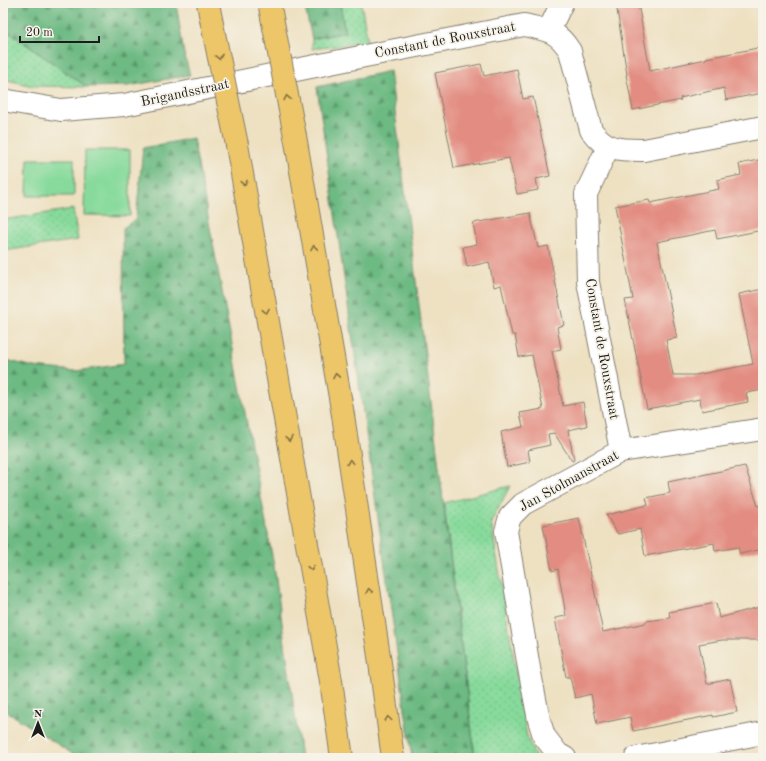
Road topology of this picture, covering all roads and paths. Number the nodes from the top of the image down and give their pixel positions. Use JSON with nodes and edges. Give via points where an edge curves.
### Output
{"nodes":[{"id":1,"x":562,"y":3,"type":"edge"},
{"id":2,"x":269,"y":5,"type":"edge"},
{"id":3,"x":210,"y":11,"type":"edge"},
{"id":4,"x":549,"y":30,"type":"junction"},
{"id":5,"x":365,"y":56,"type":"joint"},
{"id":6,"x":3,"y":100,"type":"edge"},
{"id":7,"x":763,"y":127,"type":"edge"},
{"id":8,"x":608,"y":147,"type":"junction"},
{"id":9,"x":763,"y":429,"type":"edge"},
{"id":10,"x":621,"y":451,"type":"junction"},
{"id":11,"x":763,"y":733,"type":"edge"},
{"id":12,"x":342,"y":758,"type":"edge"},
{"id":13,"x":393,"y":758,"type":"edge"},
{"id":14,"x":564,"y":758,"type":"edge"},
{"id":15,"x":636,"y":758,"type":"edge"}],
"edges":[{"from":1,"to":4,"type":"street"},
{"from":13,"to":2,"type":"highway","one_way":true,"bridge":true,"via":[[343,415],[295,136]]},
{"from":3,"to":12,"type":"highway","one_way":true,"bridge":true,"via":[[237,145],[331,681]]},
{"from":4,"to":5,"type":"street","name":"Constant de Rouxstraat","via":[[524,25]]},
{"from":4,"to":8,"type":"street","name":"Constant de Rouxstraat","via":[[563,40],[570,52],[590,130]]},
{"from":5,"to":6,"type":"street","name":"Brigandsstraat","via":[[124,105],[61,110]]},
{"from":7,"to":8,"type":"street","via":[[644,150]]},
{"from":8,"to":10,"type":"street","name":"Constant de Rouxstraat","via":[[586,194],[588,282]]},
{"from":9,"to":10,"type":"street","name":"Jan Stolmanstraat"},
{"from":10,"to":14,"type":"street","name":"Jan Stolmanstraat","via":[[523,504],[510,517],[506,531],[539,720],[544,736]]},
{"from":11,"to":15,"type":"street"}]}
